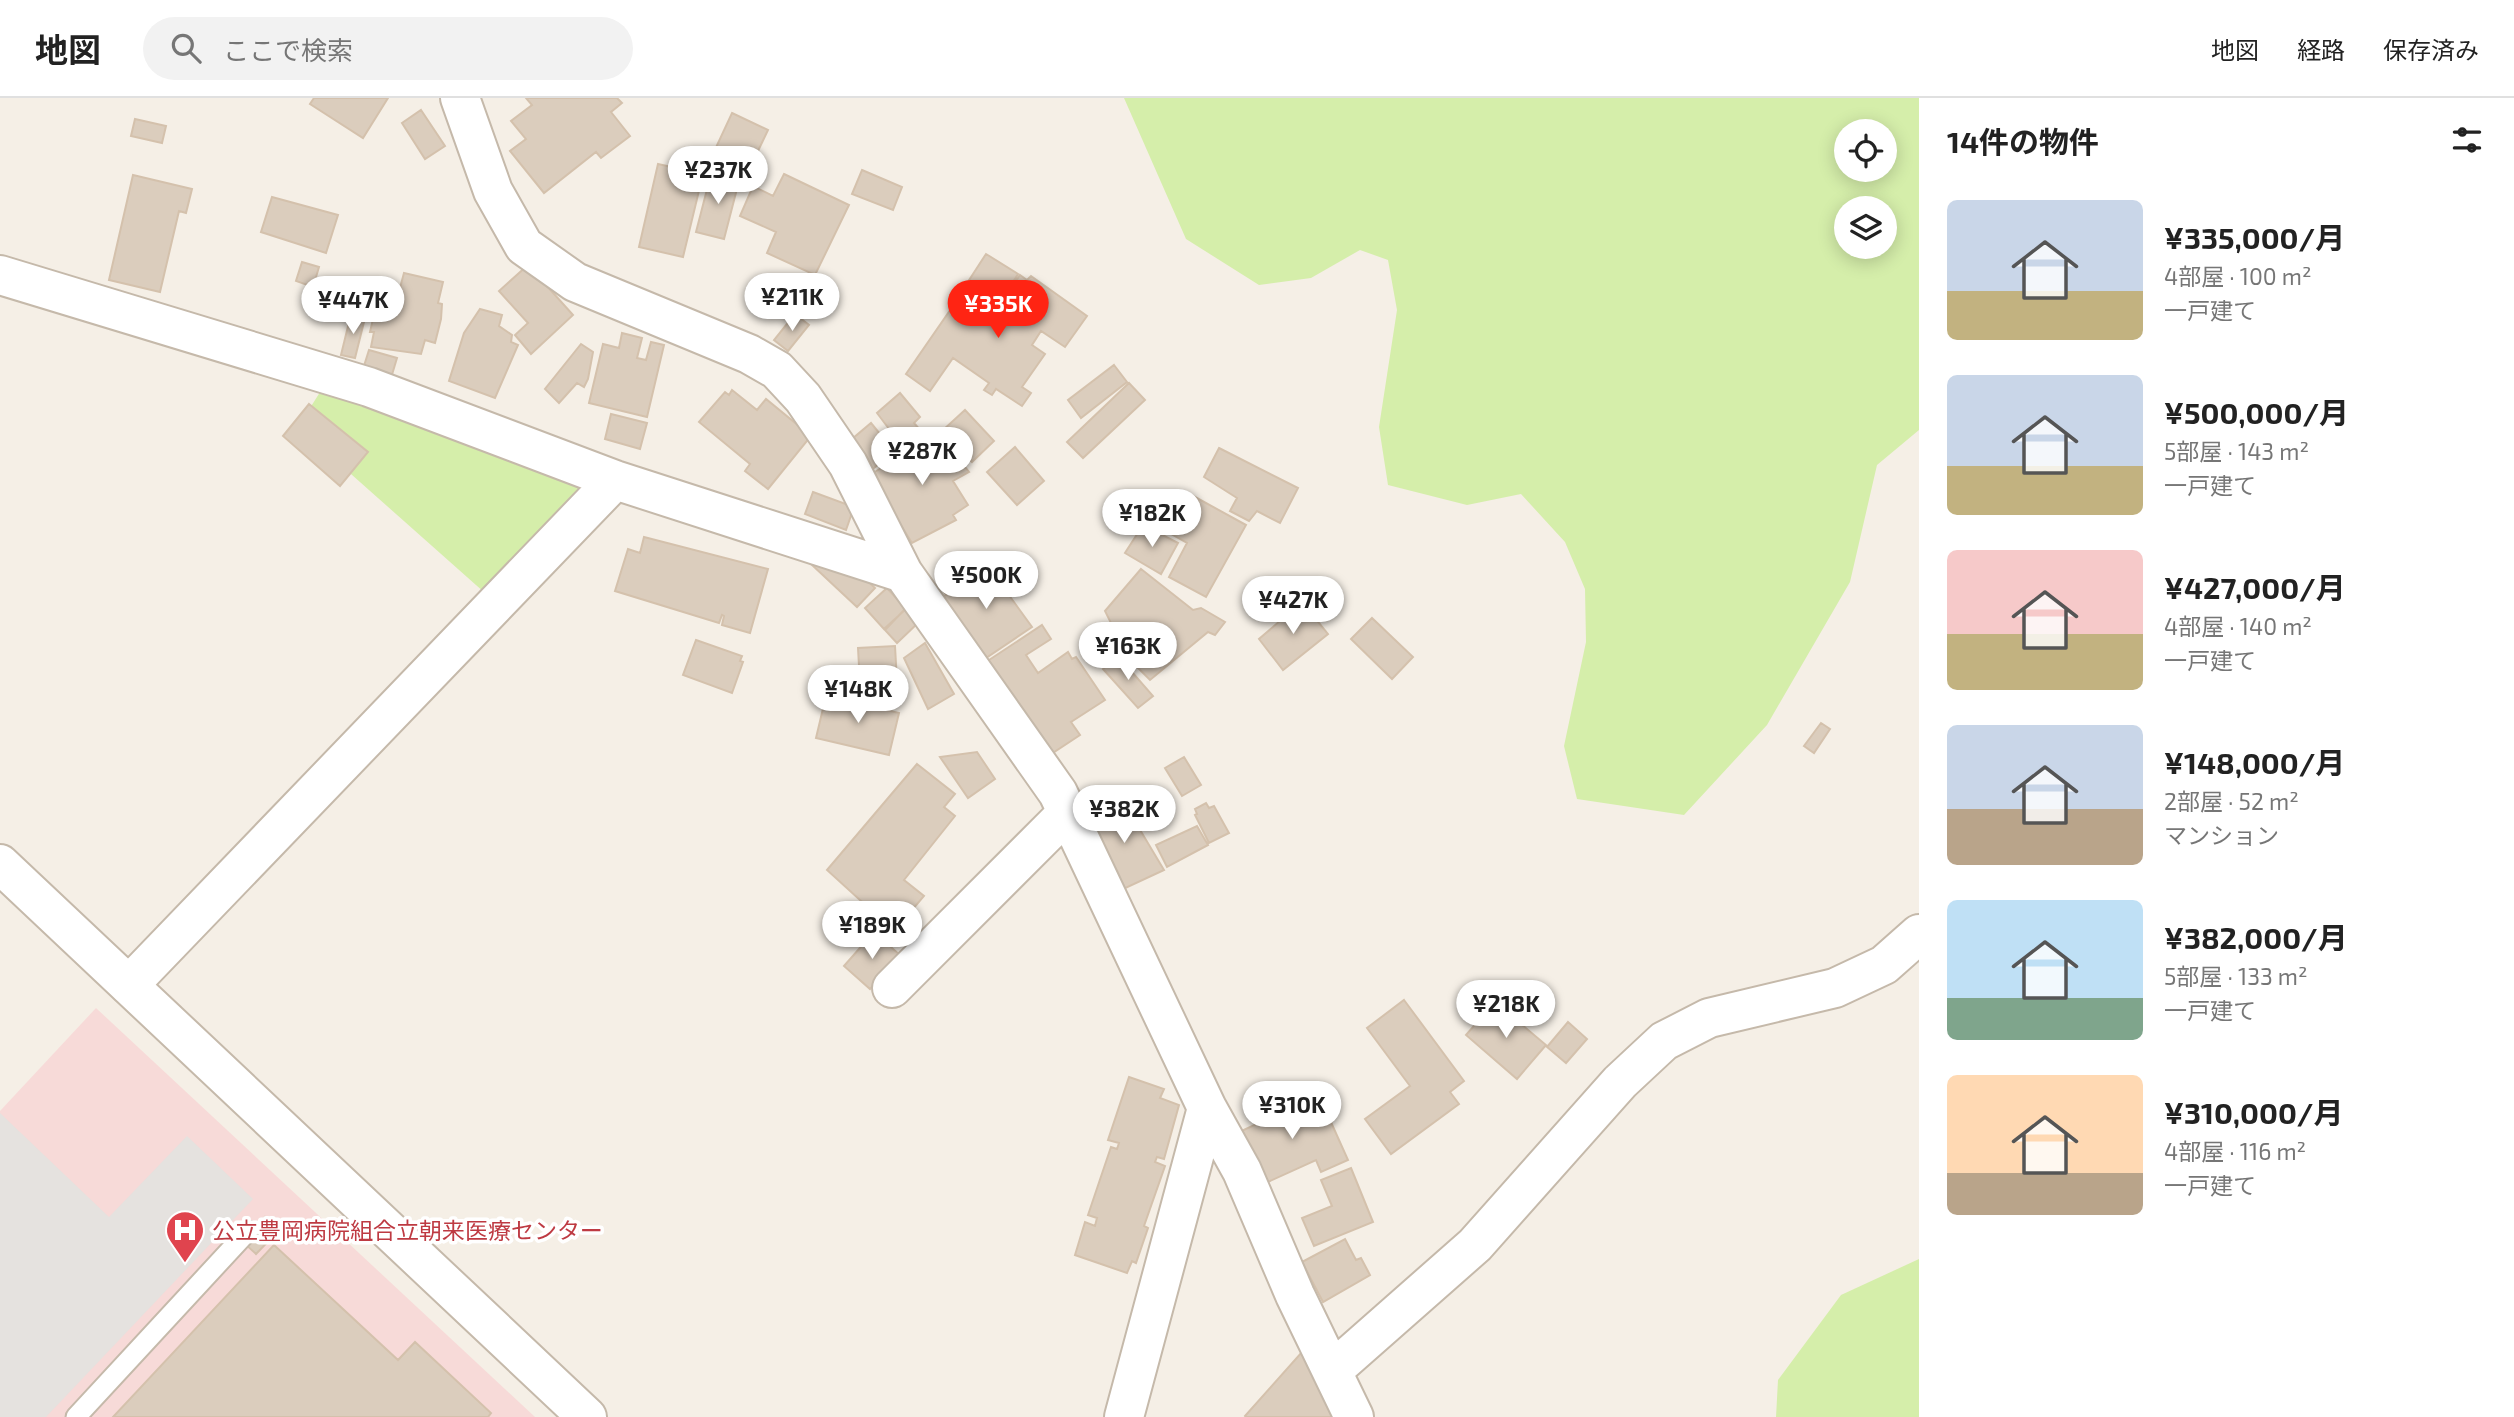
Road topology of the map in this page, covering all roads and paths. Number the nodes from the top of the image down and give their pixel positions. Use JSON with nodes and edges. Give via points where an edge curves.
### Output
{"nodes":[{"id":1,"x":460,"y":98,"type":"edge"},
{"id":2,"x":2,"y":279,"type":"edge"},
{"id":3,"x":615,"y":480,"type":"junction"},
{"id":4,"x":904,"y":573,"type":"junction"},
{"id":5,"x":1067,"y":813,"type":"junction"},
{"id":6,"x":0,"y":864,"type":"edge"},
{"id":7,"x":1919,"y":934,"type":"edge"},
{"id":8,"x":129,"y":985,"type":"junction"},
{"id":9,"x":892,"y":988,"type":"dead end"},
{"id":10,"x":1207,"y":1108,"type":"junction"},
{"id":11,"x":248,"y":1231,"type":"dead end"},
{"id":12,"x":1332,"y":1371,"type":"junction"},
{"id":13,"x":76,"y":1417,"type":"edge"},
{"id":14,"x":587,"y":1417,"type":"edge"},
{"id":15,"x":1124,"y":1417,"type":"edge"},
{"id":16,"x":1354,"y":1417,"type":"edge"}],
"edges":[{"from":1,"to":4,"type":"street","via":[[494,191],[524,246],[575,282],[777,370],[803,398],[848,464]]},
{"from":2,"to":3,"type":"street","via":[[369,387]]},
{"from":3,"to":4,"type":"street"},
{"from":3,"to":8,"type":"street"},
{"from":4,"to":5,"type":"street","via":[[1058,793]]},
{"from":5,"to":9,"type":"street"},
{"from":5,"to":10,"type":"street"},
{"from":6,"to":8,"type":"street"},
{"from":7,"to":12,"type":"street","via":[[1884,965],[1835,989],[1709,1018],[1664,1041],[1620,1082],[1475,1245]]},
{"from":8,"to":14,"type":"street"},
{"from":10,"to":12,"type":"street","via":[[1242,1171]]},
{"from":10,"to":15,"type":"street"},
{"from":11,"to":13,"type":"lane"},
{"from":12,"to":16,"type":"street"}]}
